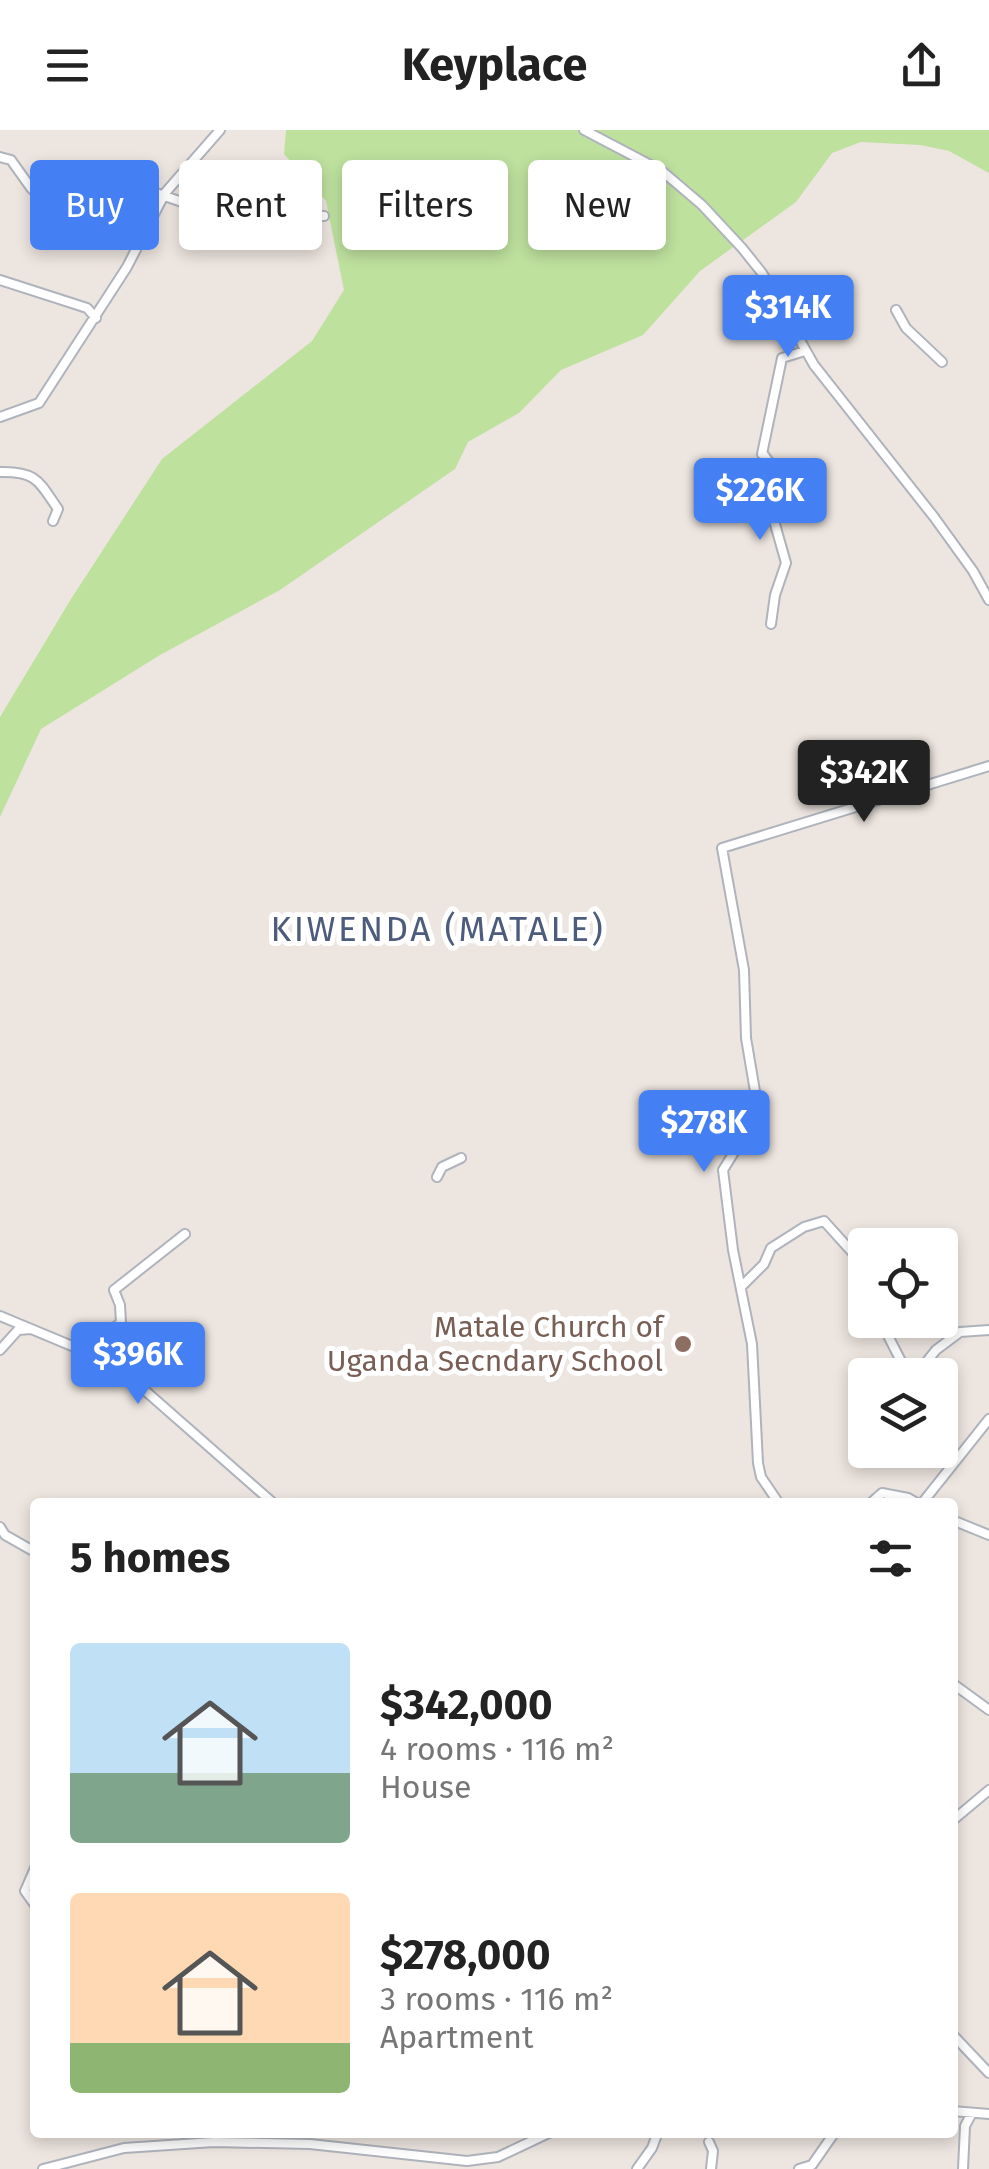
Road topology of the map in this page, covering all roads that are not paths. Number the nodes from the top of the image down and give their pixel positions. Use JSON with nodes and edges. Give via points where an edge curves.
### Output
{"nodes":[{"id":1,"x":220,"y":130,"type":"edge"},
{"id":2,"x":584,"y":130,"type":"edge"},
{"id":3,"x":0,"y":157,"type":"edge"},
{"id":4,"x":164,"y":198,"type":"junction"},
{"id":5,"x":324,"y":216,"type":"dead end"},
{"id":6,"x":0,"y":280,"type":"edge"},
{"id":7,"x":896,"y":310,"type":"dead end"},
{"id":8,"x":96,"y":318,"type":"junction"},
{"id":9,"x":805,"y":351,"type":"junction"},
{"id":10,"x":942,"y":362,"type":"dead end"},
{"id":11,"x":0,"y":417,"type":"edge"},
{"id":12,"x":0,"y":472,"type":"edge"},
{"id":13,"x":52,"y":520,"type":"dead end"},
{"id":14,"x":989,"y":600,"type":"edge"},
{"id":15,"x":771,"y":624,"type":"dead end"},
{"id":16,"x":989,"y":766,"type":"edge"},
{"id":17,"x":461,"y":1158,"type":"dead end"},
{"id":18,"x":437,"y":1177,"type":"dead end"},
{"id":19,"x":185,"y":1234,"type":"dead end"},
{"id":20,"x":848,"y":1248,"type":"edge"},
{"id":21,"x":741,"y":1286,"type":"junction"},
{"id":22,"x":0,"y":1316,"type":"edge"},
{"id":23,"x":34,"y":1329,"type":"junction"},
{"id":24,"x":989,"y":1330,"type":"edge"},
{"id":25,"x":958,"y":1334,"type":"edge"},
{"id":26,"x":889,"y":1338,"type":"edge"},
{"id":27,"x":952,"y":1338,"type":"edge"},
{"id":28,"x":0,"y":1350,"type":"edge"},
{"id":29,"x":86,"y":1352,"type":"junction"},
{"id":30,"x":989,"y":1419,"type":"edge"},
{"id":31,"x":268,"y":1498,"type":"edge"},
{"id":32,"x":775,"y":1498,"type":"edge"},
{"id":33,"x":876,"y":1498,"type":"edge"},
{"id":34,"x":908,"y":1498,"type":"edge"},
{"id":35,"x":926,"y":1498,"type":"edge"},
{"id":36,"x":958,"y":1522,"type":"edge"},
{"id":37,"x":0,"y":1527,"type":"edge"},
{"id":38,"x":989,"y":1535,"type":"edge"},
{"id":39,"x":30,"y":1549,"type":"edge"},
{"id":40,"x":958,"y":1687,"type":"edge"},
{"id":41,"x":989,"y":1710,"type":"edge"},
{"id":42,"x":989,"y":1790,"type":"edge"},
{"id":43,"x":958,"y":1816,"type":"edge"},
{"id":44,"x":958,"y":2040,"type":"edge"},
{"id":45,"x":989,"y":2073,"type":"edge"},
{"id":46,"x":958,"y":2111,"type":"edge"},
{"id":47,"x":972,"y":2112,"type":"junction"},
{"id":48,"x":989,"y":2114,"type":"edge"},
{"id":49,"x":538,"y":2138,"type":"edge"},
{"id":50,"x":656,"y":2138,"type":"edge"},
{"id":51,"x":831,"y":2138,"type":"edge"},
{"id":52,"x":709,"y":2142,"type":"dead end"},
{"id":53,"x":498,"y":2157,"type":"junction"},
{"id":54,"x":465,"y":2165,"type":"edge"},
{"id":55,"x":43,"y":2169,"type":"edge"},
{"id":56,"x":496,"y":2169,"type":"edge"},
{"id":57,"x":636,"y":2169,"type":"edge"},
{"id":58,"x":711,"y":2169,"type":"edge"},
{"id":59,"x":799,"y":2169,"type":"edge"},
{"id":60,"x":963,"y":2169,"type":"edge"}],
"edges":[{"from":1,"to":4,"type":"street"},
{"from":2,"to":9,"type":"street","via":[[653,164],[702,205],[762,273]]},
{"from":3,"to":4,"type":"street","via":[[11,160],[30,188],[67,216],[90,212],[114,195],[153,192]]},
{"from":4,"to":5,"type":"street","via":[[206,198],[238,214]]},
{"from":4,"to":8,"type":"street"},
{"from":6,"to":8,"type":"street","via":[[87,308]]},
{"from":7,"to":10,"type":"street"},
{"from":8,"to":11,"type":"street","via":[[39,403]]},
{"from":9,"to":14,"type":"street"},
{"from":9,"to":15,"type":"street","via":[[782,358],[763,454],[786,563]]},
{"from":12,"to":13,"type":"street","via":[[40,480],[58,509]]},
{"from":16,"to":21,"type":"street","via":[[722,848],[744,970],[757,1103],[754,1120],[723,1170]]},
{"from":17,"to":18,"type":"street"},
{"from":19,"to":29,"type":"street","via":[[114,1290],[121,1323]]},
{"from":20,"to":21,"type":"street","via":[[824,1221],[804,1227],[771,1248]]},
{"from":21,"to":32,"type":"street","via":[[752,1344],[758,1463]]},
{"from":22,"to":23,"type":"street"},
{"from":23,"to":28,"type":"street","via":[[18,1330]]},
{"from":23,"to":29,"type":"street"},
{"from":24,"to":25,"type":"street"},
{"from":26,"to":27,"type":"street","via":[[903,1365],[920,1370]]},
{"from":29,"to":31,"type":"street","via":[[153,1395]]},
{"from":30,"to":35,"type":"street"},
{"from":33,"to":34,"type":"street"},
{"from":36,"to":38,"type":"street"},
{"from":37,"to":39,"type":"street"},
{"from":40,"to":41,"type":"street"},
{"from":42,"to":43,"type":"street"},
{"from":44,"to":45,"type":"street"},
{"from":46,"to":47,"type":"street"},
{"from":47,"to":48,"type":"street"},
{"from":47,"to":60,"type":"street"},
{"from":49,"to":53,"type":"street"},
{"from":50,"to":57,"type":"street"},
{"from":51,"to":59,"type":"street","via":[[812,2165]]},
{"from":52,"to":58,"type":"street"},
{"from":53,"to":54,"type":"street"},
{"from":53,"to":56,"type":"street"},
{"from":54,"to":55,"type":"street","via":[[310,2144],[214,2142],[124,2148]]}]}
